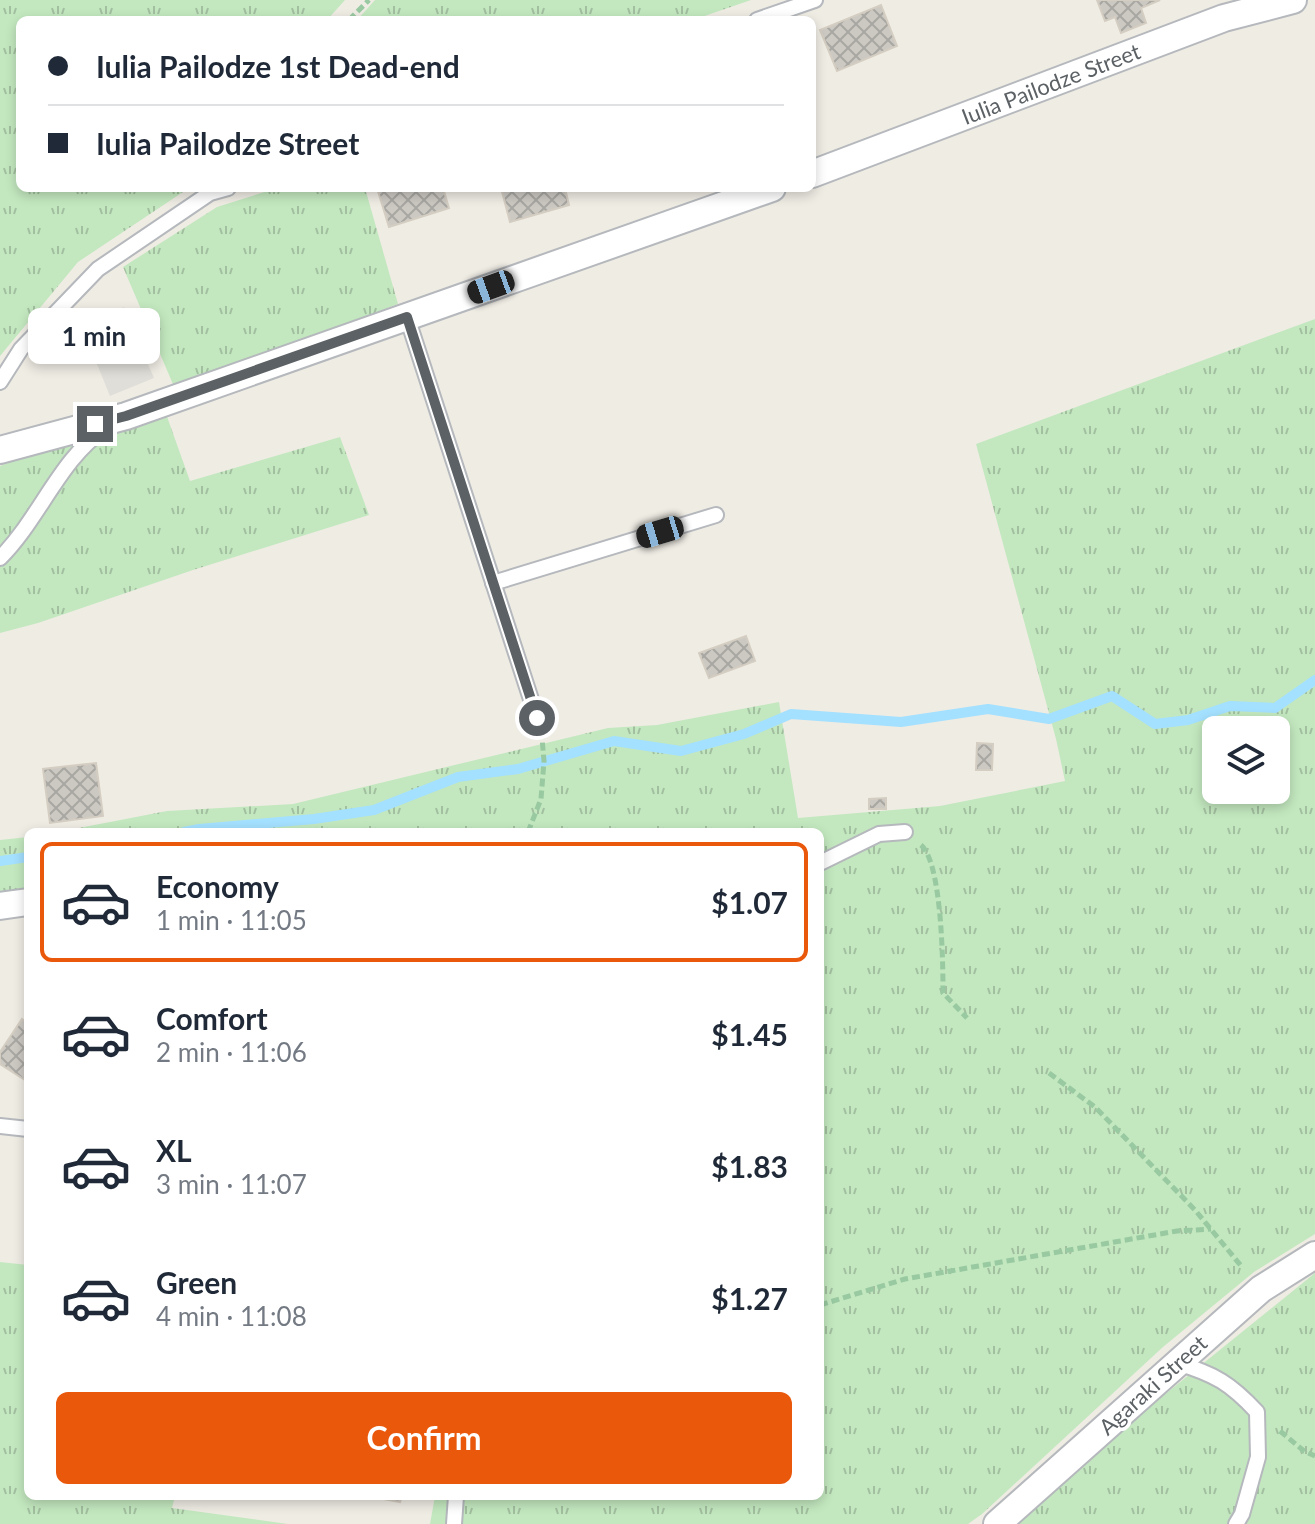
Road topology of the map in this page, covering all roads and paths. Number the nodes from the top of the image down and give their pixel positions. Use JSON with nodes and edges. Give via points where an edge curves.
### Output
{"nodes":[{"id":1,"x":369,"y":0,"type":"edge"},
{"id":2,"x":815,"y":0,"type":"edge"},
{"id":3,"x":1293,"y":0,"type":"edge"},
{"id":4,"x":353,"y":16,"type":"edge"},
{"id":5,"x":769,"y":16,"type":"edge"},
{"id":6,"x":816,"y":172,"type":"edge"},
{"id":7,"x":214,"y":192,"type":"edge"},
{"id":8,"x":761,"y":192,"type":"edge"},
{"id":9,"x":407,"y":317,"type":"junction"},
{"id":10,"x":0,"y":382,"type":"edge"},
{"id":11,"x":126,"y":416,"type":"junction"},
{"id":12,"x":0,"y":450,"type":"edge"},
{"id":13,"x":716,"y":515,"type":"dead end"},
{"id":14,"x":0,"y":558,"type":"edge"},
{"id":15,"x":493,"y":583,"type":"junction"},
{"id":16,"x":537,"y":718,"type":"joint"},
{"id":17,"x":530,"y":828,"type":"edge"},
{"id":18,"x":905,"y":832,"type":"joint"},
{"id":19,"x":824,"y":861,"type":"edge"},
{"id":20,"x":24,"y":903,"type":"edge"},
{"id":21,"x":0,"y":906,"type":"edge"},
{"id":22,"x":967,"y":1018,"type":"dead end"},
{"id":23,"x":1049,"y":1073,"type":"dead end"},
{"id":24,"x":0,"y":1126,"type":"edge"},
{"id":25,"x":24,"y":1129,"type":"edge"},
{"id":26,"x":1211,"y":1229,"type":"junction"},
{"id":27,"x":1315,"y":1255,"type":"edge"},
{"id":28,"x":1261,"y":1289,"type":"junction"},
{"id":29,"x":824,"y":1304,"type":"edge"},
{"id":30,"x":1176,"y":1363,"type":"junction"},
{"id":31,"x":1257,"y":1412,"type":"junction"},
{"id":32,"x":1315,"y":1456,"type":"edge"},
{"id":33,"x":456,"y":1500,"type":"edge"},
{"id":34,"x":454,"y":1524,"type":"edge"},
{"id":35,"x":997,"y":1524,"type":"edge"},
{"id":36,"x":1236,"y":1524,"type":"edge"}],
"edges":[{"from":1,"to":4,"type":"path"},
{"from":2,"to":5,"type":"lane"},
{"from":3,"to":6,"type":"street","name":"Iulia Pailodze Street","via":[[1224,18]]},
{"from":7,"to":10,"type":"lane","via":[[98,269],[21,349]]},
{"from":8,"to":9,"type":"street"},
{"from":9,"to":11,"type":"street"},
{"from":9,"to":15,"type":"lane"},
{"from":11,"to":12,"type":"street"},
{"from":11,"to":14,"type":"lane","via":[[95,436],[67,467]]},
{"from":13,"to":15,"type":"lane"},
{"from":15,"to":16,"type":"lane"},
{"from":16,"to":17,"type":"path","via":[[544,761],[541,799]]},
{"from":18,"to":19,"type":"lane","via":[[879,834]]},
{"from":18,"to":22,"type":"path","via":[[926,849],[934,871],[943,993]]},
{"from":20,"to":21,"type":"street"},
{"from":23,"to":26,"type":"path","via":[[1095,1107]]},
{"from":24,"to":25,"type":"lane"},
{"from":26,"to":28,"type":"path"},
{"from":26,"to":29,"type":"path","via":[[905,1279]]},
{"from":27,"to":28,"type":"street","name":"Agaraki Street"},
{"from":28,"to":30,"type":"street","name":"Agaraki Street"},
{"from":30,"to":31,"type":"lane","via":[[1222,1380]]},
{"from":30,"to":35,"type":"street","name":"Agaraki Street"},
{"from":31,"to":32,"type":"path"},
{"from":31,"to":36,"type":"lane","via":[[1258,1457]]},
{"from":33,"to":34,"type":"lane"}]}
